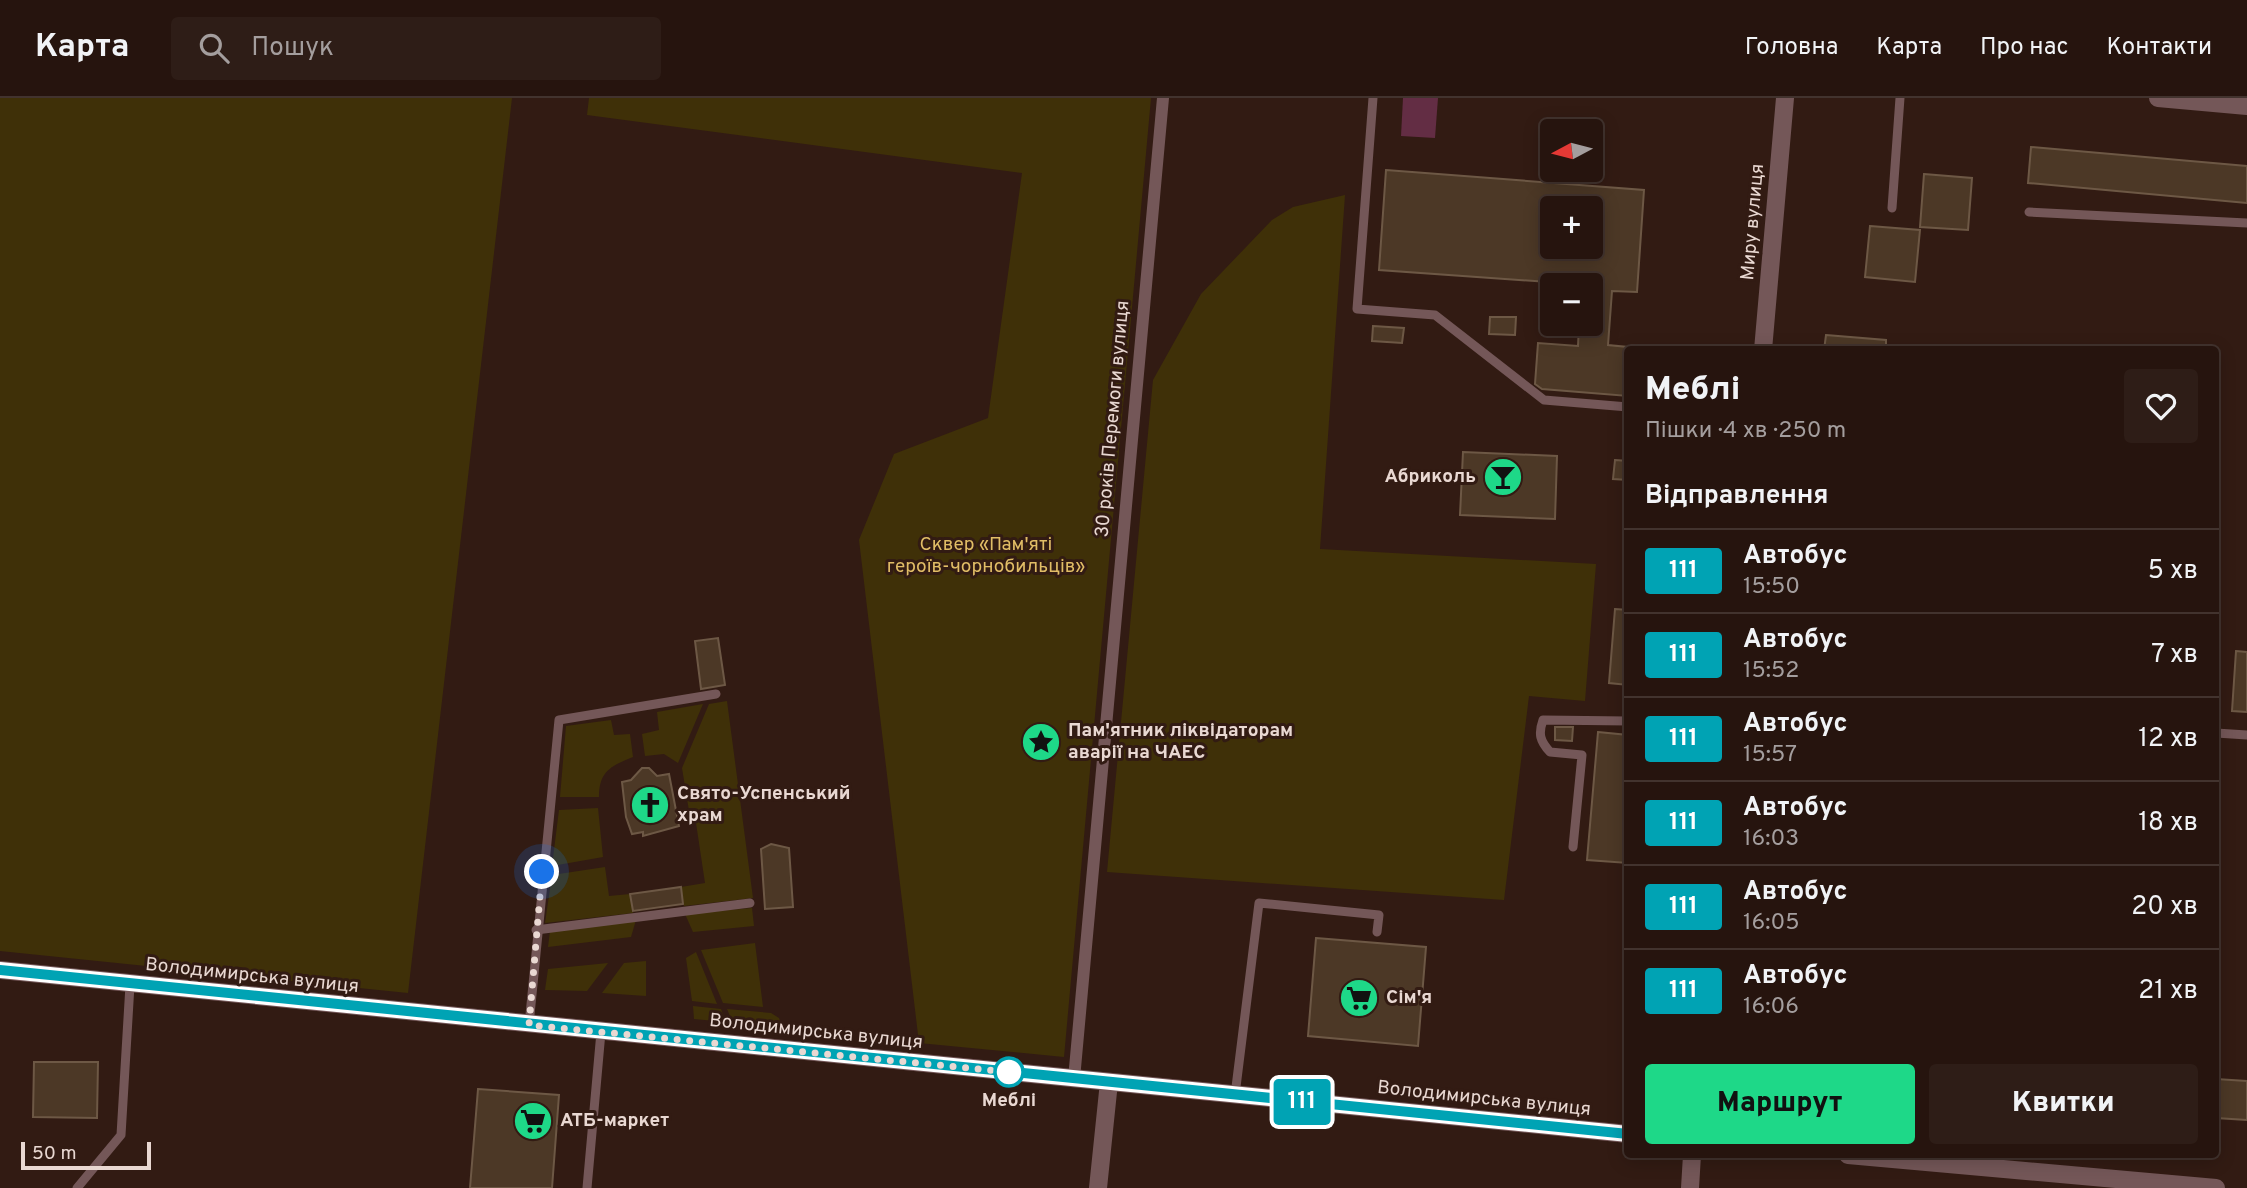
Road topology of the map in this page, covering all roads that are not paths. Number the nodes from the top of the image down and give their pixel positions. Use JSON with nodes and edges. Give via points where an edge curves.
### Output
{"nodes":[{"id":1,"x":1163,"y":98,"type":"edge"},
{"id":2,"x":1373,"y":98,"type":"edge"},
{"id":3,"x":1785,"y":98,"type":"edge"},
{"id":4,"x":1900,"y":98,"type":"edge"},
{"id":5,"x":2158,"y":98,"type":"edge"},
{"id":6,"x":2247,"y":106,"type":"edge"},
{"id":7,"x":1892,"y":208,"type":"dead end"},
{"id":8,"x":2029,"y":212,"type":"dead end"},
{"id":9,"x":2247,"y":223,"type":"edge"},
{"id":10,"x":1763,"y":346,"type":"edge"},
{"id":11,"x":1624,"y":407,"type":"edge"},
{"id":12,"x":716,"y":694,"type":"dead end"},
{"id":13,"x":1624,"y":721,"type":"edge"},
{"id":14,"x":2219,"y":733,"type":"edge"},
{"id":15,"x":2247,"y":735,"type":"edge"},
{"id":16,"x":1573,"y":847,"type":"dead end"},
{"id":17,"x":750,"y":903,"type":"dead end"},
{"id":18,"x":536,"y":930,"type":"junction"},
{"id":19,"x":1377,"y":932,"type":"dead end"},
{"id":20,"x":0,"y":970,"type":"edge"},
{"id":21,"x":130,"y":985,"type":"junction"},
{"id":22,"x":529,"y":1025,"type":"junction"},
{"id":23,"x":601,"y":1032,"type":"junction"},
{"id":24,"x":1074,"y":1079,"type":"junction"},
{"id":25,"x":1109,"y":1082,"type":"junction"},
{"id":26,"x":1235,"y":1095,"type":"junction"},
{"id":27,"x":1624,"y":1135,"type":"edge"},
{"id":28,"x":1692,"y":1158,"type":"edge"},
{"id":29,"x":1881,"y":1158,"type":"edge"},
{"id":30,"x":77,"y":1188,"type":"edge"},
{"id":31,"x":587,"y":1188,"type":"edge"},
{"id":32,"x":1098,"y":1188,"type":"edge"},
{"id":33,"x":1690,"y":1188,"type":"edge"},
{"id":34,"x":2216,"y":1188,"type":"edge"}],
"edges":[{"from":1,"to":24,"type":"street","name":"30 років Перемоги вулиця"},
{"from":2,"to":11,"type":"lane","via":[[1357,309],[1435,315],[1544,400]]},
{"from":3,"to":10,"type":"street","name":"Миру вулиця"},
{"from":4,"to":7,"type":"lane"},
{"from":5,"to":6,"type":"street"},
{"from":8,"to":9,"type":"lane"},
{"from":12,"to":18,"type":"lane","via":[[559,720]]},
{"from":13,"to":16,"type":"lane","via":[[1544,720],[1539,731],[1550,752],[1582,755]]},
{"from":14,"to":15,"type":"lane"},
{"from":17,"to":18,"type":"lane"},
{"from":18,"to":22,"type":"lane"},
{"from":19,"to":26,"type":"lane","via":[[1379,915],[1259,903]]},
{"from":20,"to":21,"type":"street","name":"Володимирська вулиця"},
{"from":21,"to":22,"type":"street","name":"Володимирська вулиця"},
{"from":21,"to":30,"type":"lane","via":[[121,1135]]},
{"from":22,"to":23,"type":"street","name":"Володимирська вулиця"},
{"from":23,"to":24,"type":"street","name":"Володимирська вулиця"},
{"from":23,"to":31,"type":"lane"},
{"from":24,"to":25,"type":"street","name":"Володимирська вулиця"},
{"from":25,"to":26,"type":"street","name":"Володимирська вулиця"},
{"from":25,"to":32,"type":"street"},
{"from":26,"to":27,"type":"street","name":"Володимирська вулиця"},
{"from":28,"to":33,"type":"street"},
{"from":29,"to":34,"type":"street"}]}
